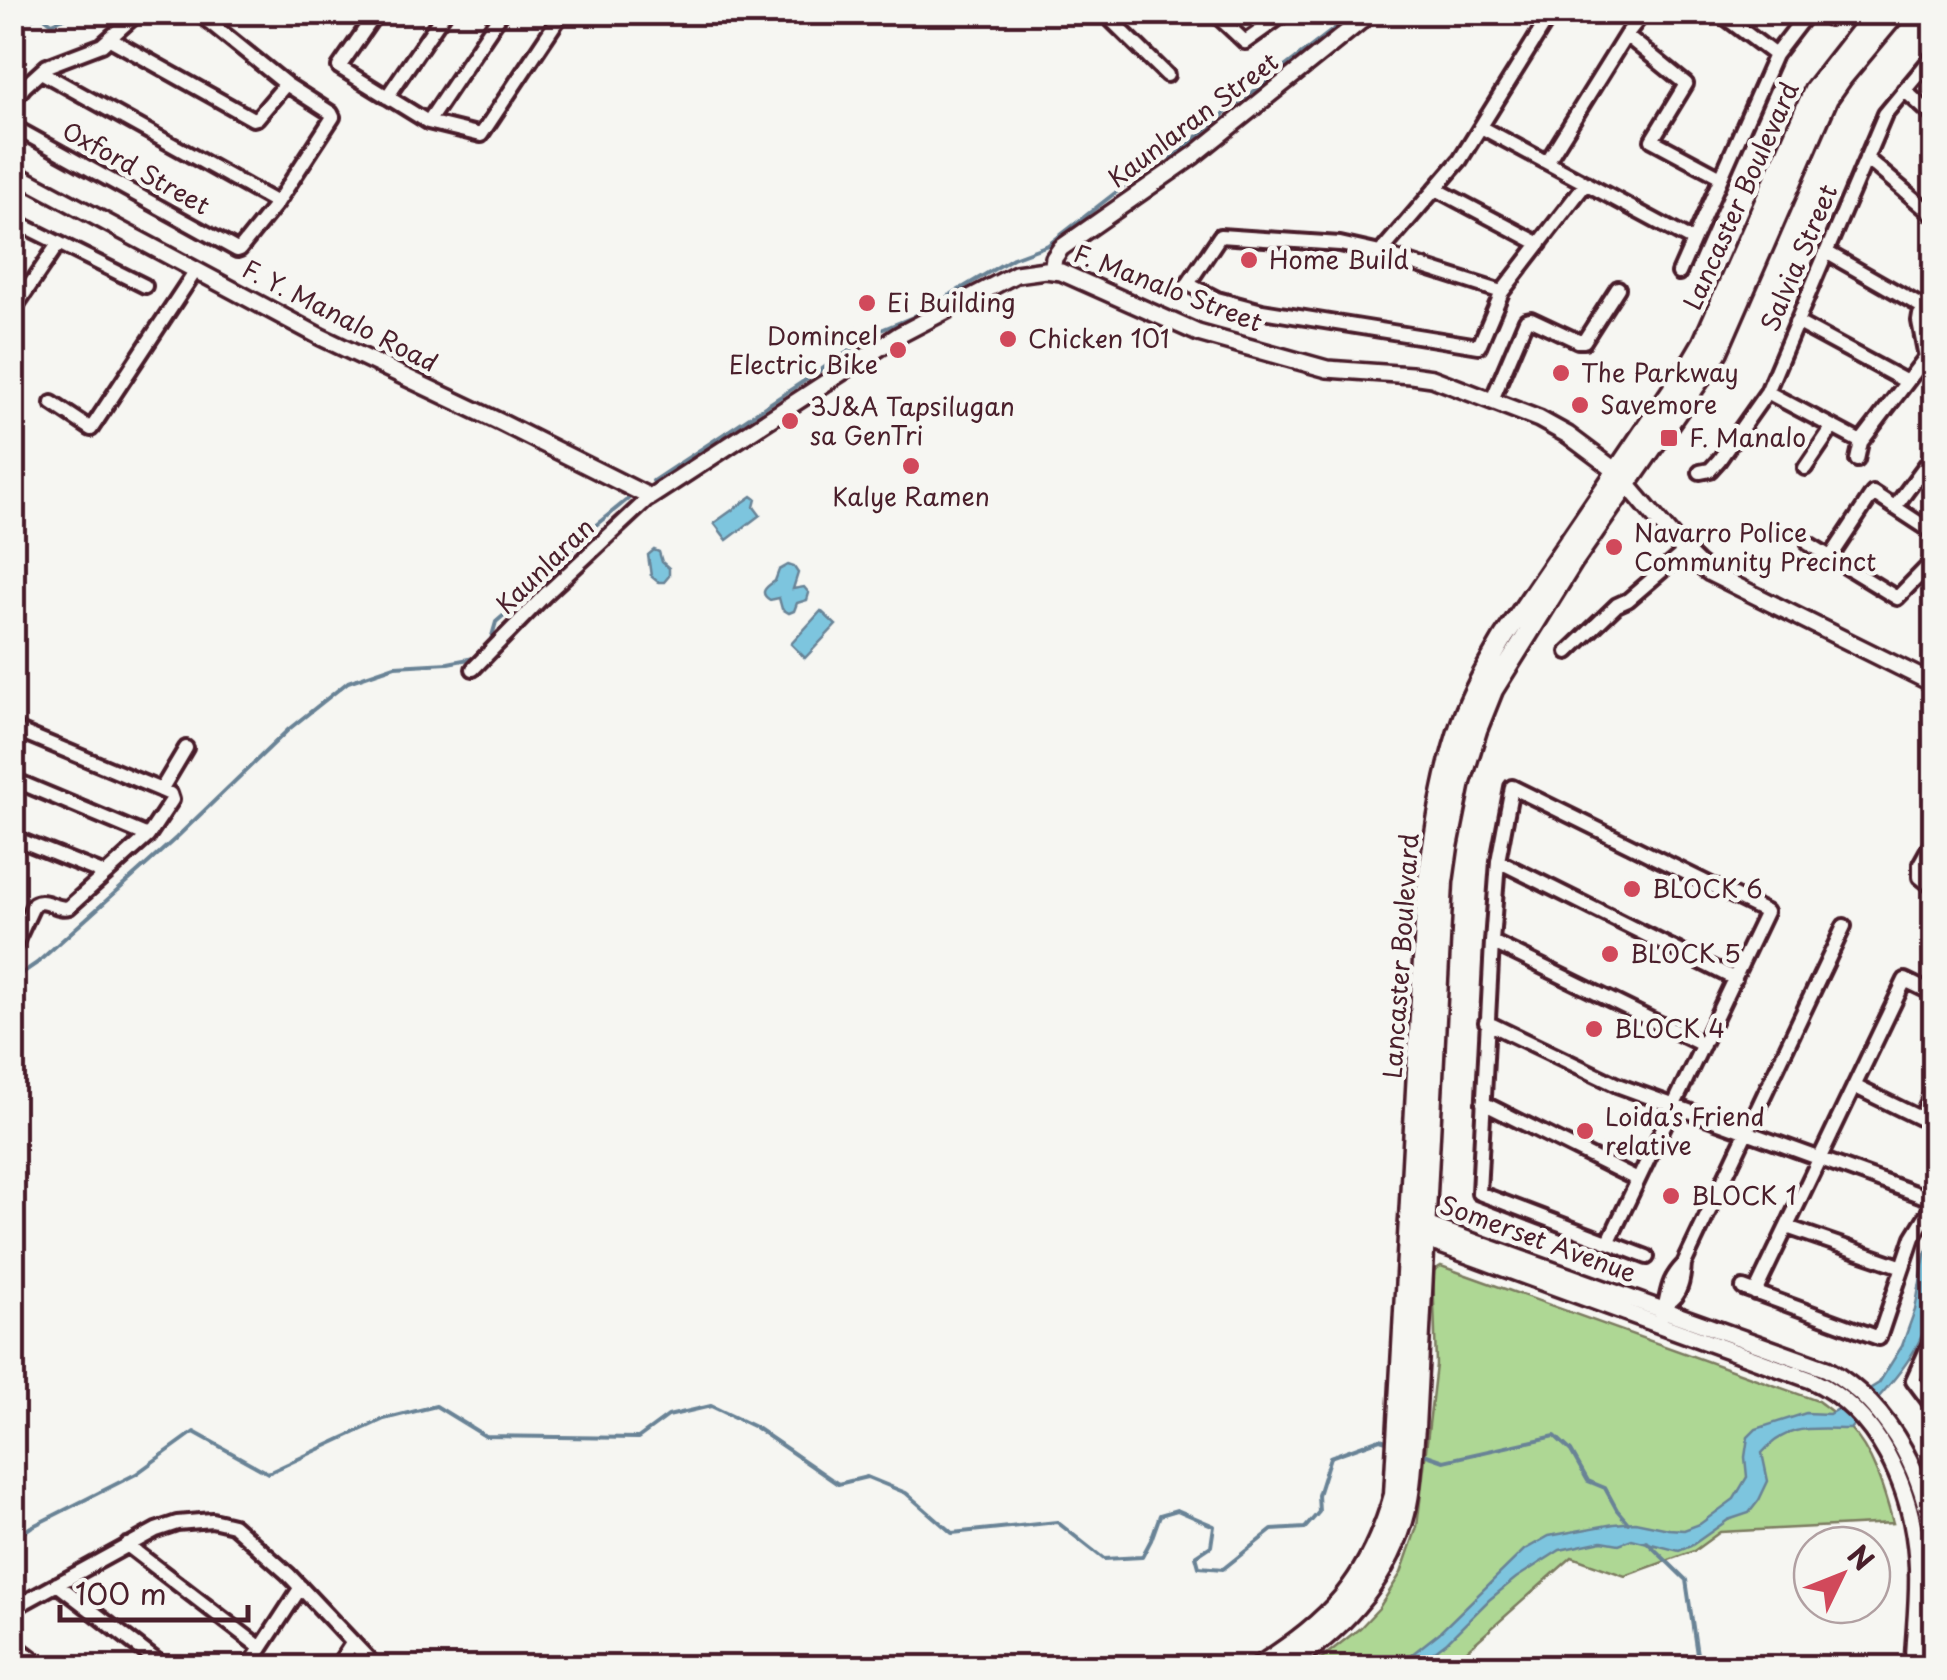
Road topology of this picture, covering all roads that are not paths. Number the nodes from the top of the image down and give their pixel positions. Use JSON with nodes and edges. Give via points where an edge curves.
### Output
{"nodes":[{"id":1,"x":139,"y":12,"type":"edge"},
{"id":2,"x":197,"y":12,"type":"edge"},
{"id":3,"x":377,"y":12,"type":"edge"},
{"id":4,"x":444,"y":12,"type":"edge"},
{"id":5,"x":502,"y":12,"type":"edge"},
{"id":6,"x":564,"y":12,"type":"edge"},
{"id":7,"x":1103,"y":12,"type":"edge"},
{"id":8,"x":1213,"y":12,"type":"edge"},
{"id":9,"x":1287,"y":12,"type":"edge"},
{"id":10,"x":1372,"y":12,"type":"edge"},
{"id":11,"x":1552,"y":12,"type":"edge"},
{"id":12,"x":1644,"y":12,"type":"edge"},
{"id":13,"x":1718,"y":12,"type":"edge"},
{"id":14,"x":1808,"y":12,"type":"edge"},
{"id":15,"x":1875,"y":12,"type":"edge"},
{"id":16,"x":1897,"y":12,"type":"edge"},
{"id":17,"x":1626,"y":35,"type":"junction"},
{"id":18,"x":110,"y":39,"type":"junction"},
{"id":19,"x":1775,"y":56,"type":"junction"},
{"id":20,"x":1934,"y":56,"type":"edge"},
{"id":21,"x":41,"y":72,"type":"junction"},
{"id":22,"x":1167,"y":74,"type":"dead end"},
{"id":23,"x":286,"y":84,"type":"junction"},
{"id":24,"x":1904,"y":90,"type":"junction"},
{"id":25,"x":387,"y":97,"type":"junction"},
{"id":26,"x":12,"y":102,"type":"edge"},
{"id":27,"x":1934,"y":117,"type":"edge"},
{"id":28,"x":428,"y":122,"type":"junction"},
{"id":29,"x":12,"y":126,"type":"edge"},
{"id":30,"x":1481,"y":127,"type":"junction"},
{"id":31,"x":1866,"y":158,"type":"junction"},
{"id":32,"x":1548,"y":162,"type":"junction"},
{"id":33,"x":12,"y":172,"type":"edge"},
{"id":34,"x":1721,"y":178,"type":"junction"},
{"id":35,"x":1586,"y":183,"type":"junction"},
{"id":36,"x":1436,"y":189,"type":"junction"},
{"id":37,"x":277,"y":203,"type":"junction"},
{"id":38,"x":1934,"y":216,"type":"edge"},
{"id":39,"x":12,"y":220,"type":"edge"},
{"id":40,"x":1693,"y":241,"type":"junction"},
{"id":41,"x":58,"y":244,"type":"junction"},
{"id":42,"x":1540,"y":244,"type":"junction"},
{"id":43,"x":1380,"y":252,"type":"junction"},
{"id":44,"x":1826,"y":252,"type":"junction"},
{"id":45,"x":196,"y":270,"type":"junction"},
{"id":46,"x":1052,"y":271,"type":"junction"},
{"id":47,"x":1680,"y":273,"type":"dead end"},
{"id":48,"x":145,"y":286,"type":"dead end"},
{"id":49,"x":1618,"y":288,"type":"dead end"},
{"id":50,"x":1502,"y":292,"type":"junction"},
{"id":51,"x":1930,"y":305,"type":"edge"},
{"id":52,"x":12,"y":312,"type":"edge"},
{"id":53,"x":1796,"y":322,"type":"junction"},
{"id":54,"x":1907,"y":382,"type":"junction"},
{"id":55,"x":1767,"y":392,"type":"junction"},
{"id":56,"x":1492,"y":400,"type":"junction"},
{"id":57,"x":52,"y":403,"type":"dead end"},
{"id":58,"x":1832,"y":428,"type":"junction"},
{"id":59,"x":1860,"y":442,"type":"junction"},
{"id":60,"x":1934,"y":454,"type":"edge"},
{"id":61,"x":1857,"y":460,"type":"dead end"},
{"id":62,"x":1806,"y":468,"type":"dead end"},
{"id":63,"x":1700,"y":472,"type":"dead end"},
{"id":64,"x":1622,"y":477,"type":"junction"},
{"id":65,"x":650,"y":497,"type":"junction"},
{"id":66,"x":1895,"y":507,"type":"junction"},
{"id":67,"x":1934,"y":533,"type":"edge"},
{"id":68,"x":1808,"y":544,"type":"dead end"},
{"id":69,"x":1685,"y":551,"type":"junction"},
{"id":70,"x":1830,"y":558,"type":"junction"},
{"id":71,"x":1934,"y":560,"type":"edge"},
{"id":72,"x":1568,"y":652,"type":"dead end"},
{"id":73,"x":473,"y":669,"type":"dead end"},
{"id":74,"x":1934,"y":684,"type":"edge"},
{"id":75,"x":12,"y":728,"type":"edge"},
{"id":76,"x":186,"y":748,"type":"dead end"},
{"id":77,"x":12,"y":779,"type":"edge"},
{"id":78,"x":161,"y":790,"type":"junction"},
{"id":79,"x":148,"y":836,"type":"junction"},
{"id":80,"x":12,"y":837,"type":"edge"},
{"id":81,"x":1934,"y":839,"type":"edge"},
{"id":82,"x":1498,"y":861,"type":"junction"},
{"id":83,"x":105,"y":874,"type":"junction"},
{"id":84,"x":1934,"y":888,"type":"edge"},
{"id":85,"x":1844,"y":926,"type":"dead end"},
{"id":86,"x":1492,"y":942,"type":"junction"},
{"id":87,"x":12,"y":951,"type":"edge"},
{"id":88,"x":1734,"y":978,"type":"junction"},
{"id":89,"x":1934,"y":994,"type":"edge"},
{"id":90,"x":1486,"y":1022,"type":"junction"},
{"id":91,"x":1702,"y":1045,"type":"junction"},
{"id":92,"x":1854,"y":1086,"type":"junction"},
{"id":93,"x":1934,"y":1088,"type":"edge"},
{"id":94,"x":1483,"y":1103,"type":"junction"},
{"id":95,"x":1674,"y":1105,"type":"junction"},
{"id":96,"x":1921,"y":1118,"type":"junction"},
{"id":97,"x":1934,"y":1125,"type":"edge"},
{"id":98,"x":1747,"y":1133,"type":"junction"},
{"id":99,"x":1820,"y":1158,"type":"junction"},
{"id":100,"x":1638,"y":1180,"type":"junction"},
{"id":101,"x":1934,"y":1202,"type":"edge"},
{"id":102,"x":1420,"y":1227,"type":"junction"},
{"id":103,"x":1788,"y":1228,"type":"junction"},
{"id":104,"x":1608,"y":1241,"type":"junction"},
{"id":105,"x":1646,"y":1258,"type":"dead end"},
{"id":106,"x":1903,"y":1267,"type":"junction"},
{"id":107,"x":1663,"y":1313,"type":"junction"},
{"id":108,"x":1934,"y":1338,"type":"edge"},
{"id":109,"x":1934,"y":1408,"type":"edge"},
{"id":110,"x":1406,"y":1442,"type":"junction"},
{"id":111,"x":127,"y":1545,"type":"junction"},
{"id":112,"x":1928,"y":1583,"type":"edge"},
{"id":113,"x":57,"y":1584,"type":"junction"},
{"id":114,"x":301,"y":1587,"type":"junction"},
{"id":115,"x":12,"y":1609,"type":"edge"},
{"id":116,"x":353,"y":1642,"type":"junction"},
{"id":117,"x":12,"y":1643,"type":"edge"},
{"id":118,"x":262,"y":1648,"type":"junction"},
{"id":119,"x":45,"y":1668,"type":"edge"},
{"id":120,"x":166,"y":1668,"type":"edge"},
{"id":121,"x":248,"y":1668,"type":"edge"},
{"id":122,"x":336,"y":1668,"type":"edge"},
{"id":123,"x":378,"y":1668,"type":"edge"},
{"id":124,"x":1257,"y":1668,"type":"edge"},
{"id":125,"x":1283,"y":1668,"type":"edge"},
{"id":126,"x":1912,"y":1668,"type":"edge"},
{"id":127,"x":1929,"y":1668,"type":"edge"}],
"edges":[{"from":1,"to":18,"type":"street"},
{"from":2,"to":23,"type":"street"},
{"from":3,"to":25,"type":"street","via":[[338,66]]},
{"from":4,"to":25,"type":"street"},
{"from":5,"to":28,"type":"street"},
{"from":6,"to":28,"type":"street","via":[[481,135]]},
{"from":7,"to":22,"type":"street"},
{"from":8,"to":9,"type":"street","via":[[1245,42]]},
{"from":10,"to":46,"type":"street","name":"Kaunlaran Street","via":[[1193,156],[1061,248]]},
{"from":11,"to":30,"type":"street"},
{"from":12,"to":17,"type":"street"},
{"from":13,"to":19,"type":"street"},
{"from":14,"to":19,"type":"street"},
{"from":15,"to":64,"type":"main road","name":"Lancaster Boulevard","via":[[1814,90],[1703,342]]},
{"from":16,"to":64,"type":"main road","name":"Lancaster Boulevard","via":[[1828,98],[1718,351]]},
{"from":17,"to":32,"type":"street"},
{"from":17,"to":34,"type":"street","via":[[1686,84],[1652,140]]},
{"from":18,"to":21,"type":"street"},
{"from":18,"to":23,"type":"street","via":[[253,119]]},
{"from":19,"to":34,"type":"street"},
{"from":20,"to":24,"type":"street","name":"Salvia Street"},
{"from":21,"to":26,"type":"street"},
{"from":21,"to":37,"type":"street"},
{"from":23,"to":37,"type":"street","via":[[331,112],[331,121]]},
{"from":24,"to":27,"type":"street"},
{"from":24,"to":31,"type":"street","name":"Salvia Street"},
{"from":25,"to":28,"type":"street"},
{"from":29,"to":37,"type":"street","name":"Oxford Street","via":[[237,250]]},
{"from":30,"to":32,"type":"street"},
{"from":30,"to":36,"type":"street"},
{"from":31,"to":38,"type":"street"},
{"from":31,"to":44,"type":"street","name":"Salvia Street"},
{"from":32,"to":35,"type":"street"},
{"from":33,"to":45,"type":"street","name":"F. Y. Manalo Road"},
{"from":34,"to":40,"type":"street"},
{"from":35,"to":40,"type":"street"},
{"from":35,"to":42,"type":"street"},
{"from":36,"to":42,"type":"street"},
{"from":36,"to":43,"type":"street"},
{"from":39,"to":41,"type":"street"},
{"from":40,"to":47,"type":"street"},
{"from":41,"to":48,"type":"street"},
{"from":41,"to":52,"type":"street"},
{"from":42,"to":50,"type":"street"},
{"from":43,"to":50,"type":"street"},
{"from":43,"to":50,"type":"street","via":[[1220,236],[1188,284],[1262,311],[1479,346]]},
{"from":44,"to":51,"type":"street"},
{"from":44,"to":53,"type":"street","name":"Salvia Street"},
{"from":45,"to":57,"type":"street","via":[[92,430]]},
{"from":45,"to":65,"type":"street","name":"F. Y. Manalo Road"},
{"from":46,"to":56,"type":"street","name":"F. Manalo Street","via":[[1234,343],[1327,369],[1432,378]]},
{"from":46,"to":65,"type":"street","name":"F. Manalo Street","via":[[1016,274],[899,335]]},
{"from":49,"to":56,"type":"street","via":[[1584,341],[1526,320]]},
{"from":51,"to":54,"type":"street","via":[[1919,320],[1926,357]]},
{"from":53,"to":54,"type":"street"},
{"from":53,"to":55,"type":"street","name":"Salvia Street"},
{"from":54,"to":59,"type":"street"},
{"from":55,"to":58,"type":"street"},
{"from":55,"to":63,"type":"street","name":"Salvia Street","via":[[1719,460]]},
{"from":56,"to":64,"type":"street","name":"F. Manalo Street","via":[[1568,435]]},
{"from":58,"to":59,"type":"street"},
{"from":58,"to":62,"type":"street"},
{"from":59,"to":61,"type":"street"},
{"from":60,"to":66,"type":"street"},
{"from":64,"to":69,"type":"street","name":"F. Manalo Street"},
{"from":64,"to":102,"type":"main road","name":"Lancaster Boulevard","via":[[1494,690],[1462,782],[1443,882]]},
{"from":65,"to":73,"type":"street","name":"Kaunlaran"},
{"from":66,"to":67,"type":"street"},
{"from":66,"to":70,"type":"street","via":[[1873,493]]},
{"from":68,"to":70,"type":"street"},
{"from":69,"to":72,"type":"street"},
{"from":69,"to":74,"type":"street","name":"F. Manalo Street","via":[[1710,572]]},
{"from":70,"to":71,"type":"street","via":[[1897,598]]},
{"from":75,"to":78,"type":"street"},
{"from":76,"to":78,"type":"street"},
{"from":77,"to":79,"type":"street"},
{"from":78,"to":79,"type":"street","via":[[172,800]]},
{"from":79,"to":83,"type":"street"},
{"from":80,"to":83,"type":"street"},
{"from":81,"to":84,"type":"street","via":[[1920,864],[1920,877]]},
{"from":82,"to":86,"type":"street"},
{"from":82,"to":88,"type":"street"},
{"from":82,"to":88,"type":"street","via":[[1512,787],[1766,912]]},
{"from":83,"to":87,"type":"street","via":[[64,909],[37,901]]},
{"from":85,"to":98,"type":"street"},
{"from":86,"to":90,"type":"street"},
{"from":86,"to":91,"type":"street"},
{"from":88,"to":91,"type":"street"},
{"from":89,"to":92,"type":"street","via":[[1905,980]]},
{"from":90,"to":94,"type":"street"},
{"from":90,"to":95,"type":"street"},
{"from":91,"to":95,"type":"street"},
{"from":92,"to":96,"type":"street"},
{"from":92,"to":99,"type":"street"},
{"from":93,"to":96,"type":"street"},
{"from":94,"to":100,"type":"street"},
{"from":94,"to":104,"type":"street","via":[[1479,1194]]},
{"from":95,"to":98,"type":"street"},
{"from":95,"to":100,"type":"street"},
{"from":96,"to":97,"type":"street"},
{"from":98,"to":99,"type":"street"},
{"from":98,"to":107,"type":"street","via":[[1674,1274]]},
{"from":99,"to":101,"type":"street"},
{"from":99,"to":103,"type":"street"},
{"from":100,"to":104,"type":"street"},
{"from":101,"to":106,"type":"street"},
{"from":102,"to":107,"type":"street","name":"Somerset Avenue"},
{"from":102,"to":110,"type":"main road","name":"Lancaster Boulevard"},
{"from":103,"to":106,"type":"street"},
{"from":103,"to":106,"type":"street","via":[[1749,1291],[1880,1338]]},
{"from":104,"to":105,"type":"street"},
{"from":107,"to":112,"type":"street","name":"Somerset Avenue","via":[[1851,1395],[1873,1419],[1892,1461]]},
{"from":108,"to":109,"type":"street","via":[[1914,1380]]},
{"from":110,"to":124,"type":"main road","name":"Lancaster Boulevard","via":[[1368,1563],[1322,1620]]},
{"from":110,"to":125,"type":"main road","name":"Lancaster Boulevard","via":[[1408,1498],[1381,1572],[1332,1632]]},
{"from":111,"to":113,"type":"street"},
{"from":111,"to":114,"type":"street","via":[[177,1523],[233,1525]]},
{"from":111,"to":118,"type":"street"},
{"from":112,"to":126,"type":"street","name":"Somerset Avenue"},
{"from":112,"to":127,"type":"street","name":"Somerset Avenue"},
{"from":113,"to":115,"type":"street"},
{"from":113,"to":120,"type":"street"},
{"from":114,"to":116,"type":"street"},
{"from":114,"to":118,"type":"street"},
{"from":116,"to":122,"type":"street"},
{"from":116,"to":123,"type":"street"},
{"from":117,"to":119,"type":"street"},
{"from":118,"to":121,"type":"street"}]}
